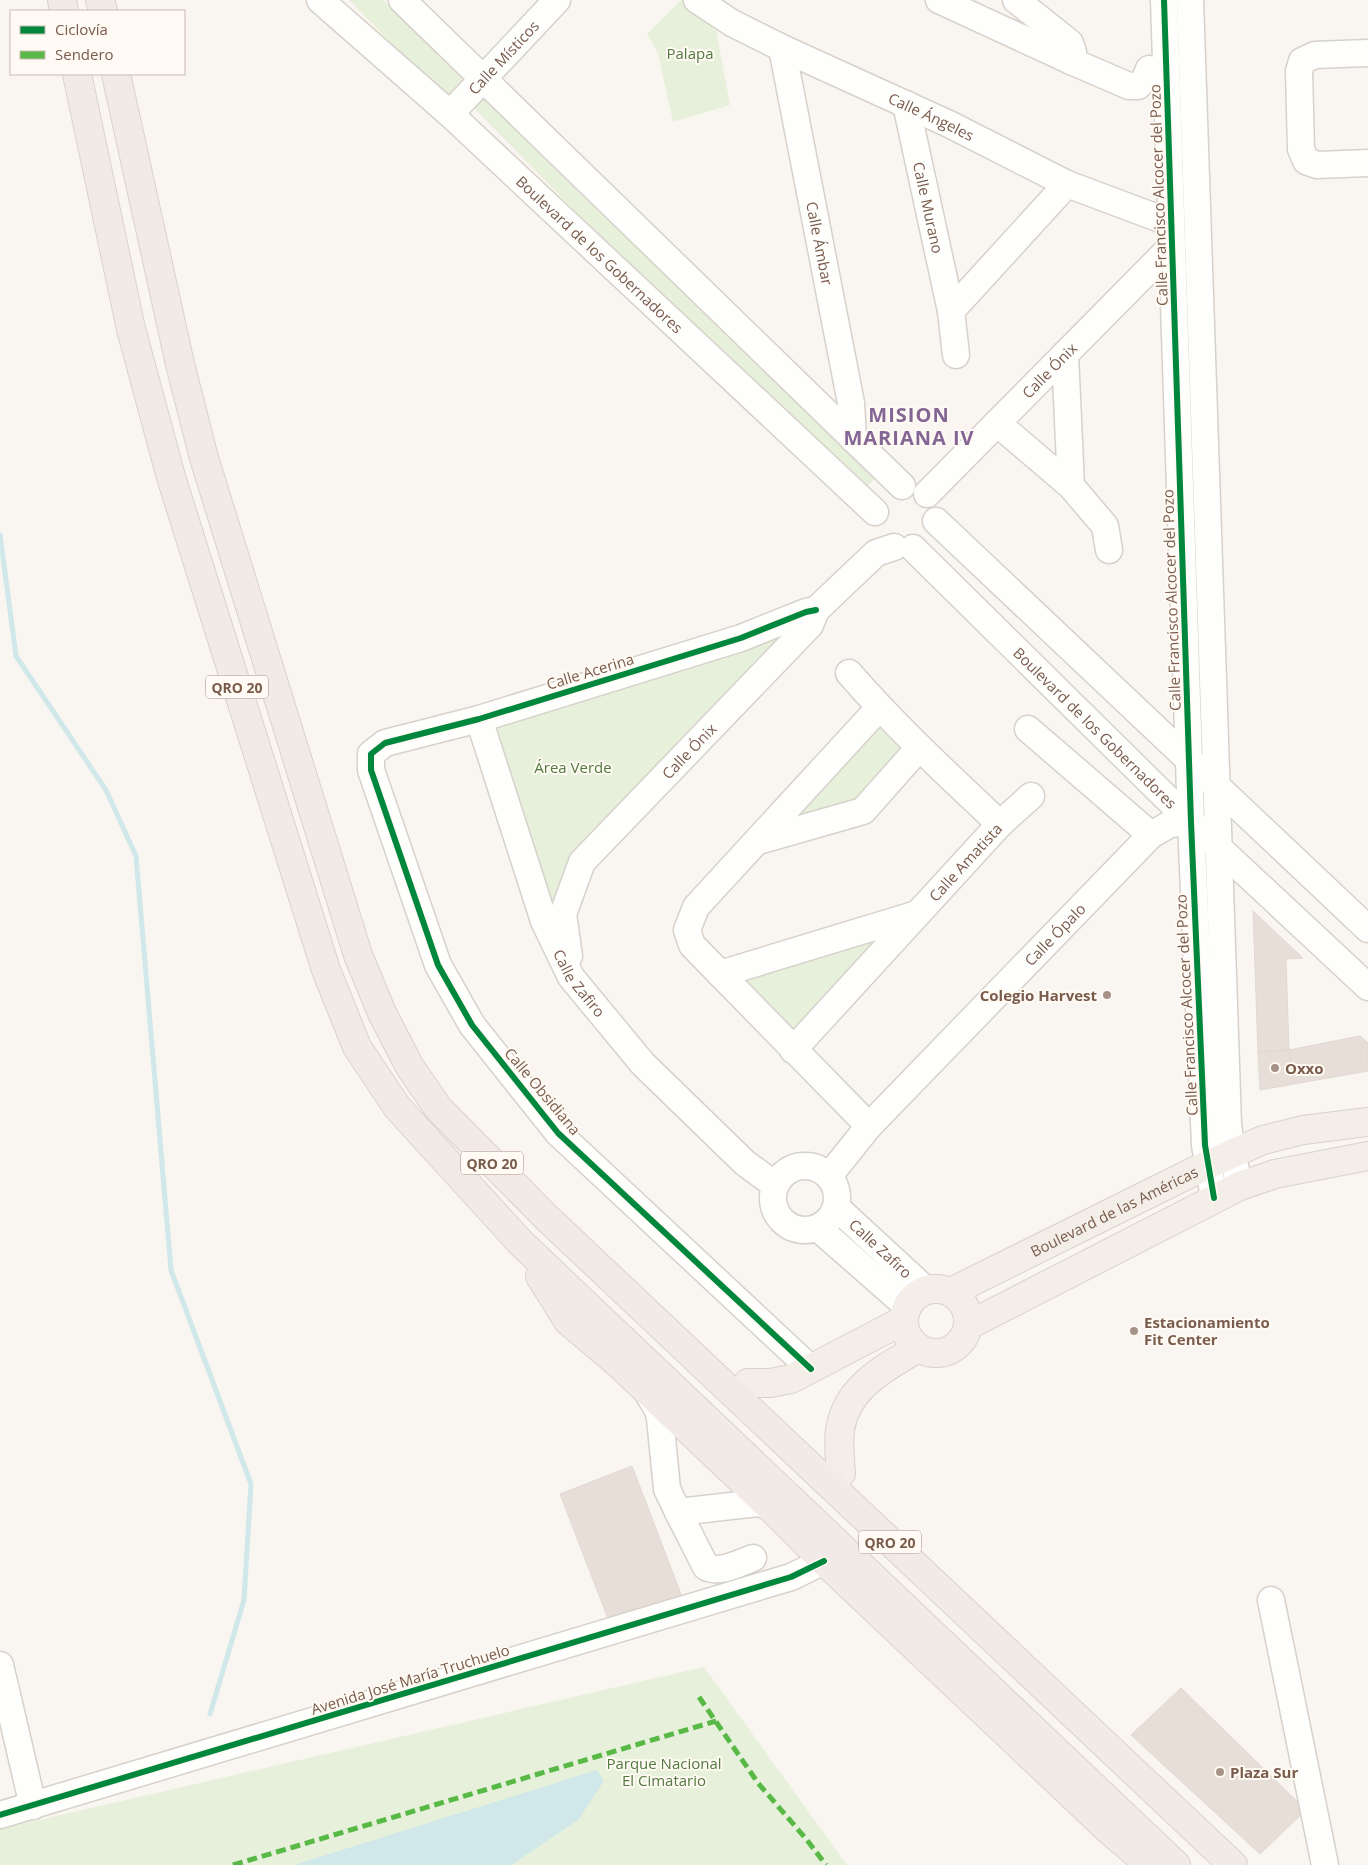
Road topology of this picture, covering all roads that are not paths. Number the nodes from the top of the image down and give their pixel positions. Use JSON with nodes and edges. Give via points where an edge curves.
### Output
{"nodes":[{"id":1,"x":320,"y":0,"type":"edge"},
{"id":2,"x":557,"y":0,"type":"edge"},
{"id":3,"x":697,"y":0,"type":"edge"},
{"id":4,"x":939,"y":0,"type":"edge"},
{"id":5,"x":1016,"y":0,"type":"edge"},
{"id":6,"x":1164,"y":0,"type":"edge"},
{"id":7,"x":1190,"y":0,"type":"edge"},
{"id":8,"x":405,"y":1,"type":"edge"},
{"id":9,"x":782,"y":48,"type":"junction"},
{"id":10,"x":1368,"y":53,"type":"edge"},
{"id":11,"x":1070,"y":61,"type":"junction"},
{"id":12,"x":1149,"y":69,"type":"dead end"},
{"id":13,"x":77,"y":75,"type":"edge"},
{"id":14,"x":116,"y":75,"type":"edge"},
{"id":15,"x":483,"y":79,"type":"junction"},
{"id":16,"x":906,"y":104,"type":"junction"},
{"id":17,"x":450,"y":114,"type":"junction"},
{"id":18,"x":1368,"y":163,"type":"edge"},
{"id":19,"x":1067,"y":184,"type":"junction"},
{"id":20,"x":1172,"y":235,"type":"junction"},
{"id":21,"x":951,"y":311,"type":"junction"},
{"id":22,"x":1065,"y":354,"type":"junction"},
{"id":23,"x":956,"y":355,"type":"dead end"},
{"id":24,"x":997,"y":423,"type":"junction"},
{"id":25,"x":853,"y":439,"type":"junction"},
{"id":26,"x":902,"y":486,"type":"junction"},
{"id":27,"x":1071,"y":486,"type":"junction"},
{"id":28,"x":927,"y":494,"type":"junction"},
{"id":29,"x":936,"y":521,"type":"junction"},
{"id":30,"x":887,"y":538,"type":"junction"},
{"id":31,"x":1109,"y":550,"type":"dead end"},
{"id":32,"x":816,"y":610,"type":"junction"},
{"id":33,"x":774,"y":625,"type":"junction"},
{"id":34,"x":785,"y":651,"type":"junction"},
{"id":35,"x":849,"y":673,"type":"dead end"},
{"id":36,"x":879,"y":708,"type":"junction"},
{"id":37,"x":479,"y":719,"type":"junction"},
{"id":38,"x":1028,"y":729,"type":"dead end"},
{"id":39,"x":919,"y":748,"type":"junction"},
{"id":40,"x":371,"y":754,"type":"joint"},
{"id":41,"x":1189,"y":759,"type":"junction"},
{"id":42,"x":1217,"y":785,"type":"junction"},
{"id":43,"x":1031,"y":796,"type":"dead end"},
{"id":44,"x":1191,"y":822,"type":"junction"},
{"id":45,"x":1000,"y":824,"type":"junction"},
{"id":46,"x":1151,"y":835,"type":"junction"},
{"id":47,"x":758,"y":841,"type":"junction"},
{"id":48,"x":1219,"y":848,"type":"junction"},
{"id":49,"x":917,"y":914,"type":"junction"},
{"id":50,"x":1368,"y":929,"type":"edge"},
{"id":51,"x":720,"y":974,"type":"junction"},
{"id":52,"x":571,"y":977,"type":"junction"},
{"id":53,"x":1368,"y":987,"type":"edge"},
{"id":54,"x":793,"y":1050,"type":"junction"},
{"id":55,"x":1368,"y":1122,"type":"edge"},
{"id":56,"x":869,"y":1126,"type":"junction"},
{"id":57,"x":1232,"y":1154,"type":"junction"},
{"id":58,"x":1368,"y":1156,"type":"edge"},
{"id":59,"x":1207,"y":1165,"type":"junction"},
{"id":60,"x":829,"y":1176,"type":"junction"},
{"id":61,"x":775,"y":1186,"type":"junction"},
{"id":62,"x":1240,"y":1186,"type":"junction"},
{"id":63,"x":1214,"y":1198,"type":"junction"},
{"id":64,"x":836,"y":1207,"type":"junction"},
{"id":65,"x":546,"y":1218,"type":"junction"},
{"id":66,"x":818,"y":1228,"type":"junction"},
{"id":67,"x":520,"y":1242,"type":"junction"},
{"id":68,"x":922,"y":1302,"type":"junction"},
{"id":69,"x":969,"y":1325,"type":"junction"},
{"id":70,"x":918,"y":1348,"type":"junction"},
{"id":71,"x":811,"y":1369,"type":"junction"},
{"id":72,"x":748,"y":1383,"type":"junction"},
{"id":73,"x":646,"y":1390,"type":"junction"},
{"id":74,"x":841,"y":1473,"type":"junction"},
{"id":75,"x":769,"y":1506,"type":"junction"},
{"id":76,"x":678,"y":1512,"type":"junction"},
{"id":77,"x":753,"y":1558,"type":"dead end"},
{"id":78,"x":824,"y":1561,"type":"junction"},
{"id":79,"x":1271,"y":1600,"type":"dead end"},
{"id":80,"x":0,"y":1665,"type":"edge"},
{"id":81,"x":33,"y":1806,"type":"junction"},
{"id":82,"x":0,"y":1815,"type":"edge"},
{"id":83,"x":1147,"y":1863,"type":"edge"},
{"id":84,"x":1176,"y":1865,"type":"edge"},
{"id":85,"x":1233,"y":1865,"type":"edge"},
{"id":86,"x":1249,"y":1865,"type":"edge"},
{"id":87,"x":1325,"y":1865,"type":"edge"}],
"edges":[{"from":1,"to":17,"type":"street","name":"Boulevard de los Gobernadores"},
{"from":2,"to":15,"type":"street","name":"Calle Místicos"},
{"from":3,"to":9,"type":"street","name":"Calle Ángeles","via":[[732,23]]},
{"from":4,"to":11,"type":"street"},
{"from":5,"to":11,"type":"street","via":[[1070,43],[1073,52]]},
{"from":6,"to":20,"type":"street","name":"Calle Francisco Alcocer del Pozo"},
{"from":7,"to":42,"type":"street"},
{"from":8,"to":15,"type":"street"},
{"from":9,"to":16,"type":"street","name":"Calle Ángeles"},
{"from":9,"to":25,"type":"street","name":"Calle Ámbar","via":[[851,403]]},
{"from":10,"to":18,"type":"street","via":[[1315,55],[1302,61],[1299,70],[1301,149],[1306,161],[1317,165]]},
{"from":11,"to":12,"type":"street","via":[[1133,86],[1138,86],[1145,79]]},
{"from":13,"to":67,"type":"highway","number":"QRO 20","via":[[130,329],[171,477],[326,970],[357,1047],[397,1107]]},
{"from":14,"to":65,"type":"highway","number":"QRO 20","via":[[204,458],[358,955],[382,1013],[410,1067],[438,1108]]},
{"from":15,"to":17,"type":"street","name":"Calle Místicos"},
{"from":15,"to":25,"type":"street"},
{"from":16,"to":19,"type":"street","name":"Calle Ángeles"},
{"from":16,"to":21,"type":"street","name":"Calle Murano"},
{"from":17,"to":30,"type":"street","name":"Boulevard de los Gobernadores"},
{"from":19,"to":20,"type":"street","name":"Calle Ángeles"},
{"from":19,"to":21,"type":"street"},
{"from":20,"to":22,"type":"street","name":"Calle Ónix"},
{"from":20,"to":41,"type":"street","name":"Calle Francisco Alcocer del Pozo"},
{"from":21,"to":23,"type":"street","name":"Calle Murano"},
{"from":22,"to":24,"type":"street","name":"Calle Ónix"},
{"from":22,"to":27,"type":"street"},
{"from":24,"to":27,"type":"street"},
{"from":24,"to":28,"type":"street","name":"Calle Ónix"},
{"from":25,"to":26,"type":"street"},
{"from":26,"to":28,"type":"street","via":[[911,486]]},
{"from":26,"to":30,"type":"street","via":[[892,488],[878,502]]},
{"from":27,"to":31,"type":"street","via":[[1105,526]]},
{"from":28,"to":29,"type":"street","via":[[934,502]]},
{"from":29,"to":30,"type":"street","via":[[934,530],[922,544]]},
{"from":29,"to":41,"type":"street"},
{"from":30,"to":32,"type":"street","name":"Calle Ónix"},
{"from":30,"to":44,"type":"street","name":"Boulevard de los Gobernadores"},
{"from":32,"to":33,"type":"street","name":"Calle Acerina"},
{"from":32,"to":34,"type":"street","name":"Calle Ónix","via":[[810,625]]},
{"from":33,"to":34,"type":"street","via":[[787,637]]},
{"from":33,"to":37,"type":"street","name":"Calle Acerina","via":[[742,638]]},
{"from":34,"to":52,"type":"street","name":"Calle Ónix","via":[[582,862],[563,914]]},
{"from":35,"to":36,"type":"street","name":"Calle Amatista"},
{"from":36,"to":39,"type":"street","name":"Calle Amatista"},
{"from":36,"to":47,"type":"street"},
{"from":37,"to":40,"type":"street","name":"Calle Acerina","via":[[385,743]]},
{"from":37,"to":52,"type":"street","name":"Calle Zafiro","via":[[544,921]]},
{"from":38,"to":46,"type":"street"},
{"from":39,"to":45,"type":"street","name":"Calle Amatista"},
{"from":39,"to":47,"type":"street","via":[[863,811]]},
{"from":40,"to":71,"type":"street","name":"Calle Obsidiana","via":[[371,770],[438,965],[472,1025],[558,1133]]},
{"from":41,"to":42,"type":"street"},
{"from":41,"to":44,"type":"street","name":"Calle Francisco Alcocer del Pozo"},
{"from":42,"to":48,"type":"street"},
{"from":42,"to":50,"type":"street"},
{"from":43,"to":45,"type":"street"},
{"from":44,"to":46,"type":"street","name":"Calle Ópalo","via":[[1170,824]]},
{"from":44,"to":48,"type":"street","name":"Boulevard de los Gobernadores"},
{"from":44,"to":59,"type":"street","name":"Calle Francisco Alcocer del Pozo"},
{"from":45,"to":49,"type":"street","name":"Calle Amatista"},
{"from":46,"to":56,"type":"street","name":"Calle Ópalo"},
{"from":47,"to":51,"type":"street","via":[[696,907],[687,930],[692,945]]},
{"from":48,"to":53,"type":"street","name":"Boulevard de los Gobernadores"},
{"from":48,"to":57,"type":"street","via":[[1228,1124]]},
{"from":49,"to":51,"type":"street","name":"Calle Amatista"},
{"from":49,"to":54,"type":"street","name":"Calle Amatista"},
{"from":51,"to":54,"type":"street"},
{"from":52,"to":61,"type":"street","name":"Calle Zafiro","via":[[643,1064],[745,1163]]},
{"from":54,"to":56,"type":"street"},
{"from":55,"to":57,"type":"main road","name":"Boulevard de las Américas","via":[[1303,1130],[1263,1140]]},
{"from":56,"to":60,"type":"street","name":"Calle Ópalo"},
{"from":57,"to":59,"type":"main road","name":"Boulevard de las Américas"},
{"from":57,"to":62,"type":"street"},
{"from":58,"to":62,"type":"main road","name":"Boulevard de las Américas","via":[[1275,1174]]},
{"from":59,"to":63,"type":"street","name":"Calle Francisco Alcocer del Pozo"},
{"from":59,"to":68,"type":"main road","name":"Boulevard de las Américas"},
{"from":60,"to":61,"type":"street","via":[[820,1169],[799,1166],[781,1176]]},
{"from":60,"to":64,"type":"street","via":[[838,1196]]},
{"from":61,"to":66,"type":"street","via":[[774,1207],[786,1225],[796,1230]]},
{"from":62,"to":63,"type":"main road","name":"Boulevard de las Américas"},
{"from":63,"to":69,"type":"main road","name":"Boulevard de las Américas"},
{"from":64,"to":66,"type":"street","via":[[826,1223]]},
{"from":64,"to":68,"type":"street","name":"Calle Zafiro"},
{"from":65,"to":72,"type":"highway","via":[[638,1285]]},
{"from":65,"to":85,"type":"highway","number":"QRO 20"},
{"from":66,"to":68,"type":"street","name":"Calle Zafiro"},
{"from":67,"to":73,"type":"highway","via":[[568,1320]]},
{"from":67,"to":84,"type":"highway","number":"QRO 20"},
{"from":68,"to":69,"type":"main road","via":[[959,1298],[965,1306]]},
{"from":68,"to":70,"type":"main road","via":[[908,1336]]},
{"from":68,"to":71,"type":"main road","name":"Boulevard de las Américas"},
{"from":69,"to":70,"type":"main road","via":[[966,1335],[950,1351],[929,1353]]},
{"from":70,"to":74,"type":"main road","via":[[875,1374],[851,1399],[840,1430]]},
{"from":71,"to":72,"type":"main road","name":"Boulevard de las Américas","via":[[790,1379]]},
{"from":72,"to":74,"type":"highway"},
{"from":73,"to":75,"type":"highway"},
{"from":73,"to":76,"type":"street","via":[[658,1410],[666,1489]]},
{"from":74,"to":86,"type":"highway"},
{"from":75,"to":76,"type":"street","via":[[757,1503]]},
{"from":75,"to":78,"type":"highway"},
{"from":76,"to":77,"type":"street","via":[[706,1567],[718,1570]]},
{"from":78,"to":81,"type":"street","name":"Avenida José María Truchuelo","via":[[791,1577]]},
{"from":78,"to":83,"type":"highway"},
{"from":79,"to":87,"type":"street"},
{"from":80,"to":81,"type":"street"},
{"from":81,"to":82,"type":"street","name":"Avenida José María Truchuelo"}]}
